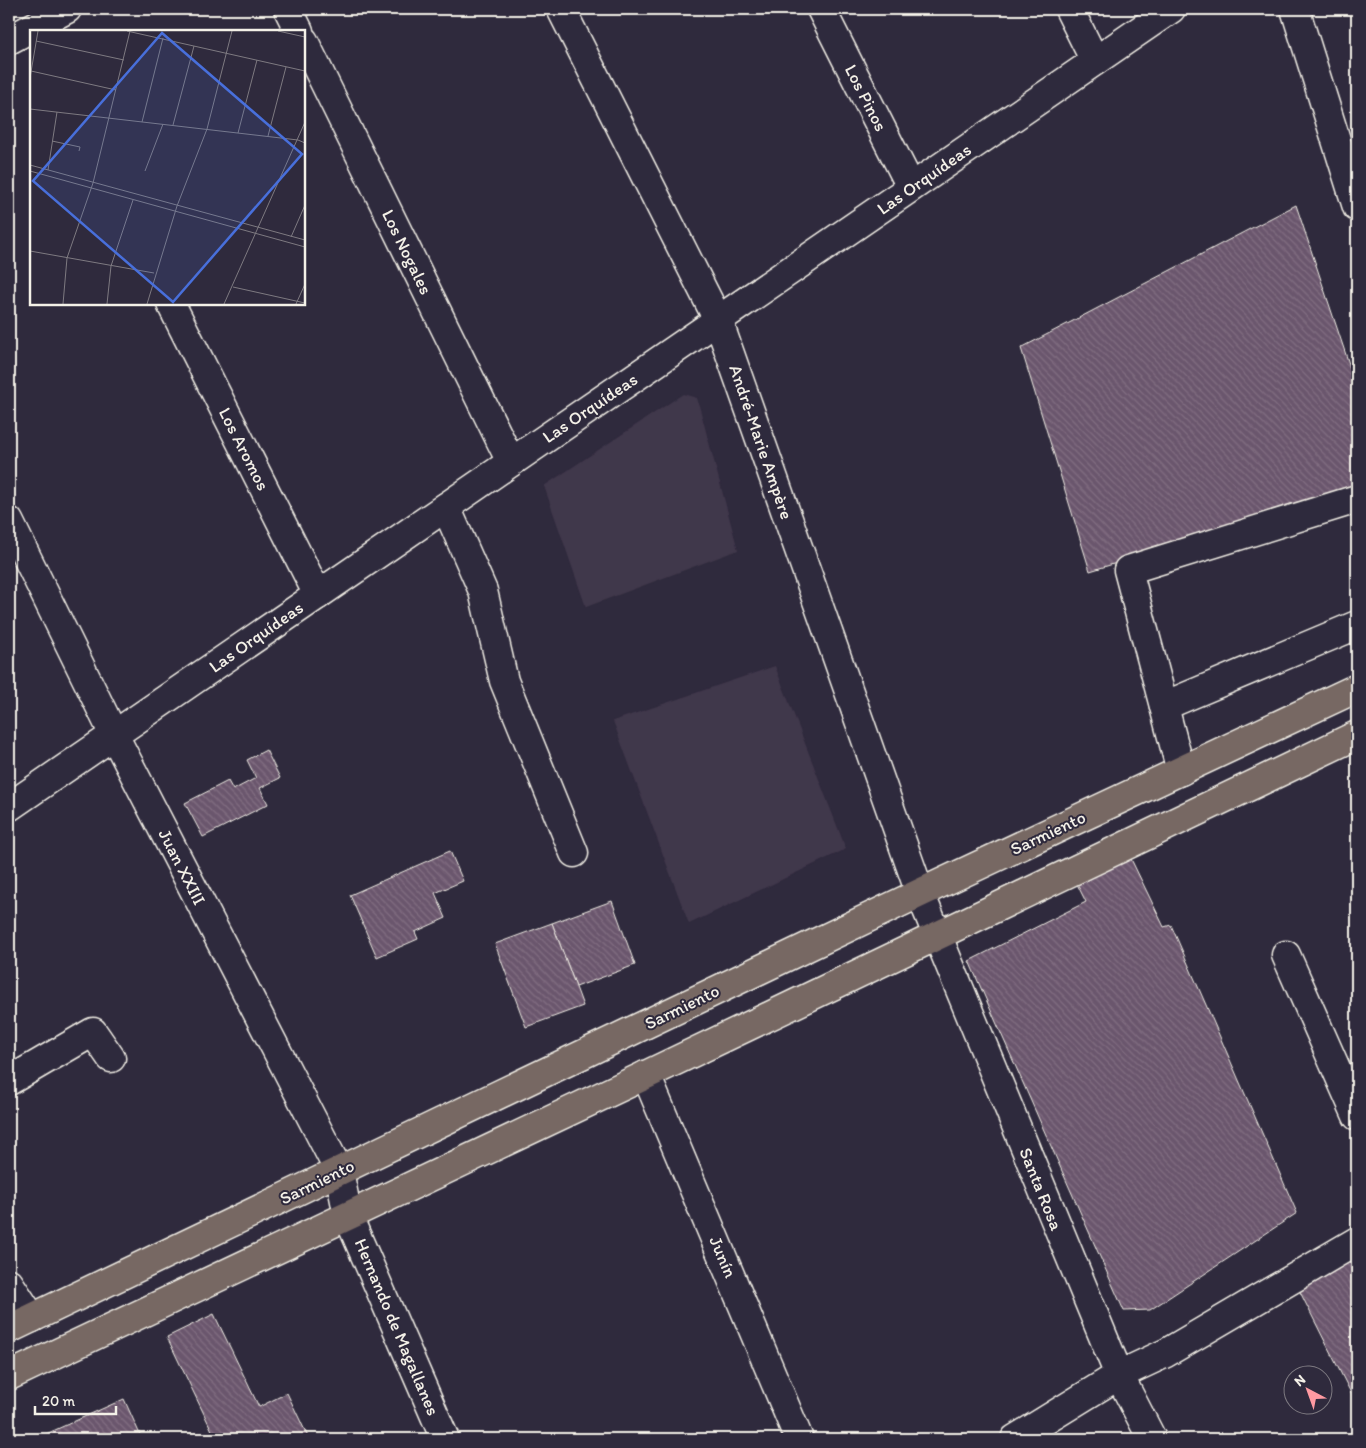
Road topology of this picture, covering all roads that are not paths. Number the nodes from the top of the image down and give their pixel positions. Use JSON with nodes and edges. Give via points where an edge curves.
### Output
{"nodes":[{"id":1,"x":67,"y":9,"type":"edge"},
{"id":2,"x":288,"y":9,"type":"edge"},
{"id":3,"x":561,"y":9,"type":"edge"},
{"id":4,"x":821,"y":9,"type":"edge"},
{"id":5,"x":1069,"y":9,"type":"edge"},
{"id":6,"x":1171,"y":9,"type":"edge"},
{"id":7,"x":1295,"y":9,"type":"edge"},
{"id":8,"x":30,"y":30,"type":"edge"},
{"id":9,"x":298,"y":30,"type":"edge"},
{"id":10,"x":305,"y":43,"type":"edge"},
{"id":11,"x":1095,"y":61,"type":"junction"},
{"id":12,"x":911,"y":187,"type":"junction"},
{"id":13,"x":1357,"y":207,"type":"edge"},
{"id":14,"x":172,"y":305,"type":"edge"},
{"id":15,"x":718,"y":320,"type":"junction"},
{"id":16,"x":511,"y":462,"type":"junction"},
{"id":17,"x":1357,"y":499,"type":"edge"},
{"id":18,"x":446,"y":507,"type":"junction"},
{"id":19,"x":13,"y":539,"type":"edge"},
{"id":20,"x":318,"y":595,"type":"junction"},
{"id":21,"x":1357,"y":625,"type":"edge"},
{"id":22,"x":1357,"y":688,"type":"edge"},
{"id":23,"x":1164,"y":706,"type":"junction"},
{"id":24,"x":114,"y":735,"type":"junction"},
{"id":25,"x":1357,"y":735,"type":"edge"},
{"id":26,"x":1181,"y":770,"type":"junction"},
{"id":27,"x":9,"y":807,"type":"edge"},
{"id":28,"x":574,"y":853,"type":"dead end"},
{"id":29,"x":920,"y":893,"type":"junction"},
{"id":30,"x":937,"y":935,"type":"junction"},
{"id":31,"x":1286,"y":955,"type":"dead end"},
{"id":32,"x":111,"y":1058,"type":"dead end"},
{"id":33,"x":646,"y":1075,"type":"junction"},
{"id":34,"x":9,"y":1081,"type":"edge"},
{"id":35,"x":1357,"y":1116,"type":"edge"},
{"id":36,"x":339,"y":1171,"type":"junction"},
{"id":37,"x":348,"y":1216,"type":"junction"},
{"id":38,"x":1357,"y":1241,"type":"edge"},
{"id":39,"x":9,"y":1283,"type":"edge"},
{"id":40,"x":20,"y":1324,"type":"edge"},
{"id":41,"x":1118,"y":1375,"type":"junction"},
{"id":42,"x":9,"y":1376,"type":"edge"},
{"id":43,"x":445,"y":1439,"type":"edge"},
{"id":44,"x":799,"y":1439,"type":"edge"},
{"id":45,"x":1015,"y":1439,"type":"edge"},
{"id":46,"x":1152,"y":1439,"type":"edge"}],
"edges":[{"from":1,"to":8,"type":"street"},
{"from":2,"to":9,"type":"street"},
{"from":3,"to":15,"type":"street","name":"André-Marie Ampère"},
{"from":4,"to":12,"type":"street","name":"Los Pinos"},
{"from":5,"to":11,"type":"street"},
{"from":6,"to":11,"type":"street","name":"Las Orquídeas"},
{"from":7,"to":13,"type":"street"},
{"from":10,"to":16,"type":"street","name":"Los Nogales"},
{"from":11,"to":12,"type":"street","name":"Las Orquídeas"},
{"from":12,"to":15,"type":"street","name":"Las Orquídeas"},
{"from":14,"to":20,"type":"street","name":"Los Aromos"},
{"from":15,"to":16,"type":"street","name":"Las Orquídeas"},
{"from":15,"to":29,"type":"street","name":"André-Marie Ampère"},
{"from":16,"to":18,"type":"street","name":"Las Orquídeas"},
{"from":17,"to":23,"type":"street","via":[[1128,570]]},
{"from":18,"to":20,"type":"street","name":"Las Orquídeas"},
{"from":18,"to":28,"type":"street","via":[[483,591],[504,680]]},
{"from":19,"to":24,"type":"street","name":"Juan XXIII"},
{"from":20,"to":24,"type":"street","name":"Las Orquídeas"},
{"from":21,"to":23,"type":"street"},
{"from":22,"to":26,"type":"main road","name":"Sarmiento"},
{"from":23,"to":26,"type":"street"},
{"from":24,"to":27,"type":"street","name":"Las Orquídeas"},
{"from":24,"to":36,"type":"street","name":"Juan XXIII"},
{"from":25,"to":30,"type":"main road"},
{"from":26,"to":29,"type":"main road","name":"Sarmiento"},
{"from":29,"to":30,"type":"street","name":"André-Marie Ampère"},
{"from":29,"to":36,"type":"main road","name":"Sarmiento"},
{"from":30,"to":33,"type":"main road"},
{"from":30,"to":41,"type":"street","name":"Santa Rosa"},
{"from":31,"to":35,"type":"street"},
{"from":32,"to":34,"type":"street","via":[[93,1032]]},
{"from":33,"to":37,"type":"main road"},
{"from":33,"to":44,"type":"street","name":"Junín"},
{"from":36,"to":37,"type":"street","name":"Juan XXIII"},
{"from":36,"to":40,"type":"main road","name":"Sarmiento"},
{"from":37,"to":42,"type":"main road"},
{"from":37,"to":43,"type":"street","name":"Hernando de Magallanes"},
{"from":38,"to":41,"type":"street","via":[[1166,1353]]},
{"from":39,"to":40,"type":"street"},
{"from":41,"to":45,"type":"street"},
{"from":41,"to":46,"type":"street","name":"Santa Rosa"}]}
